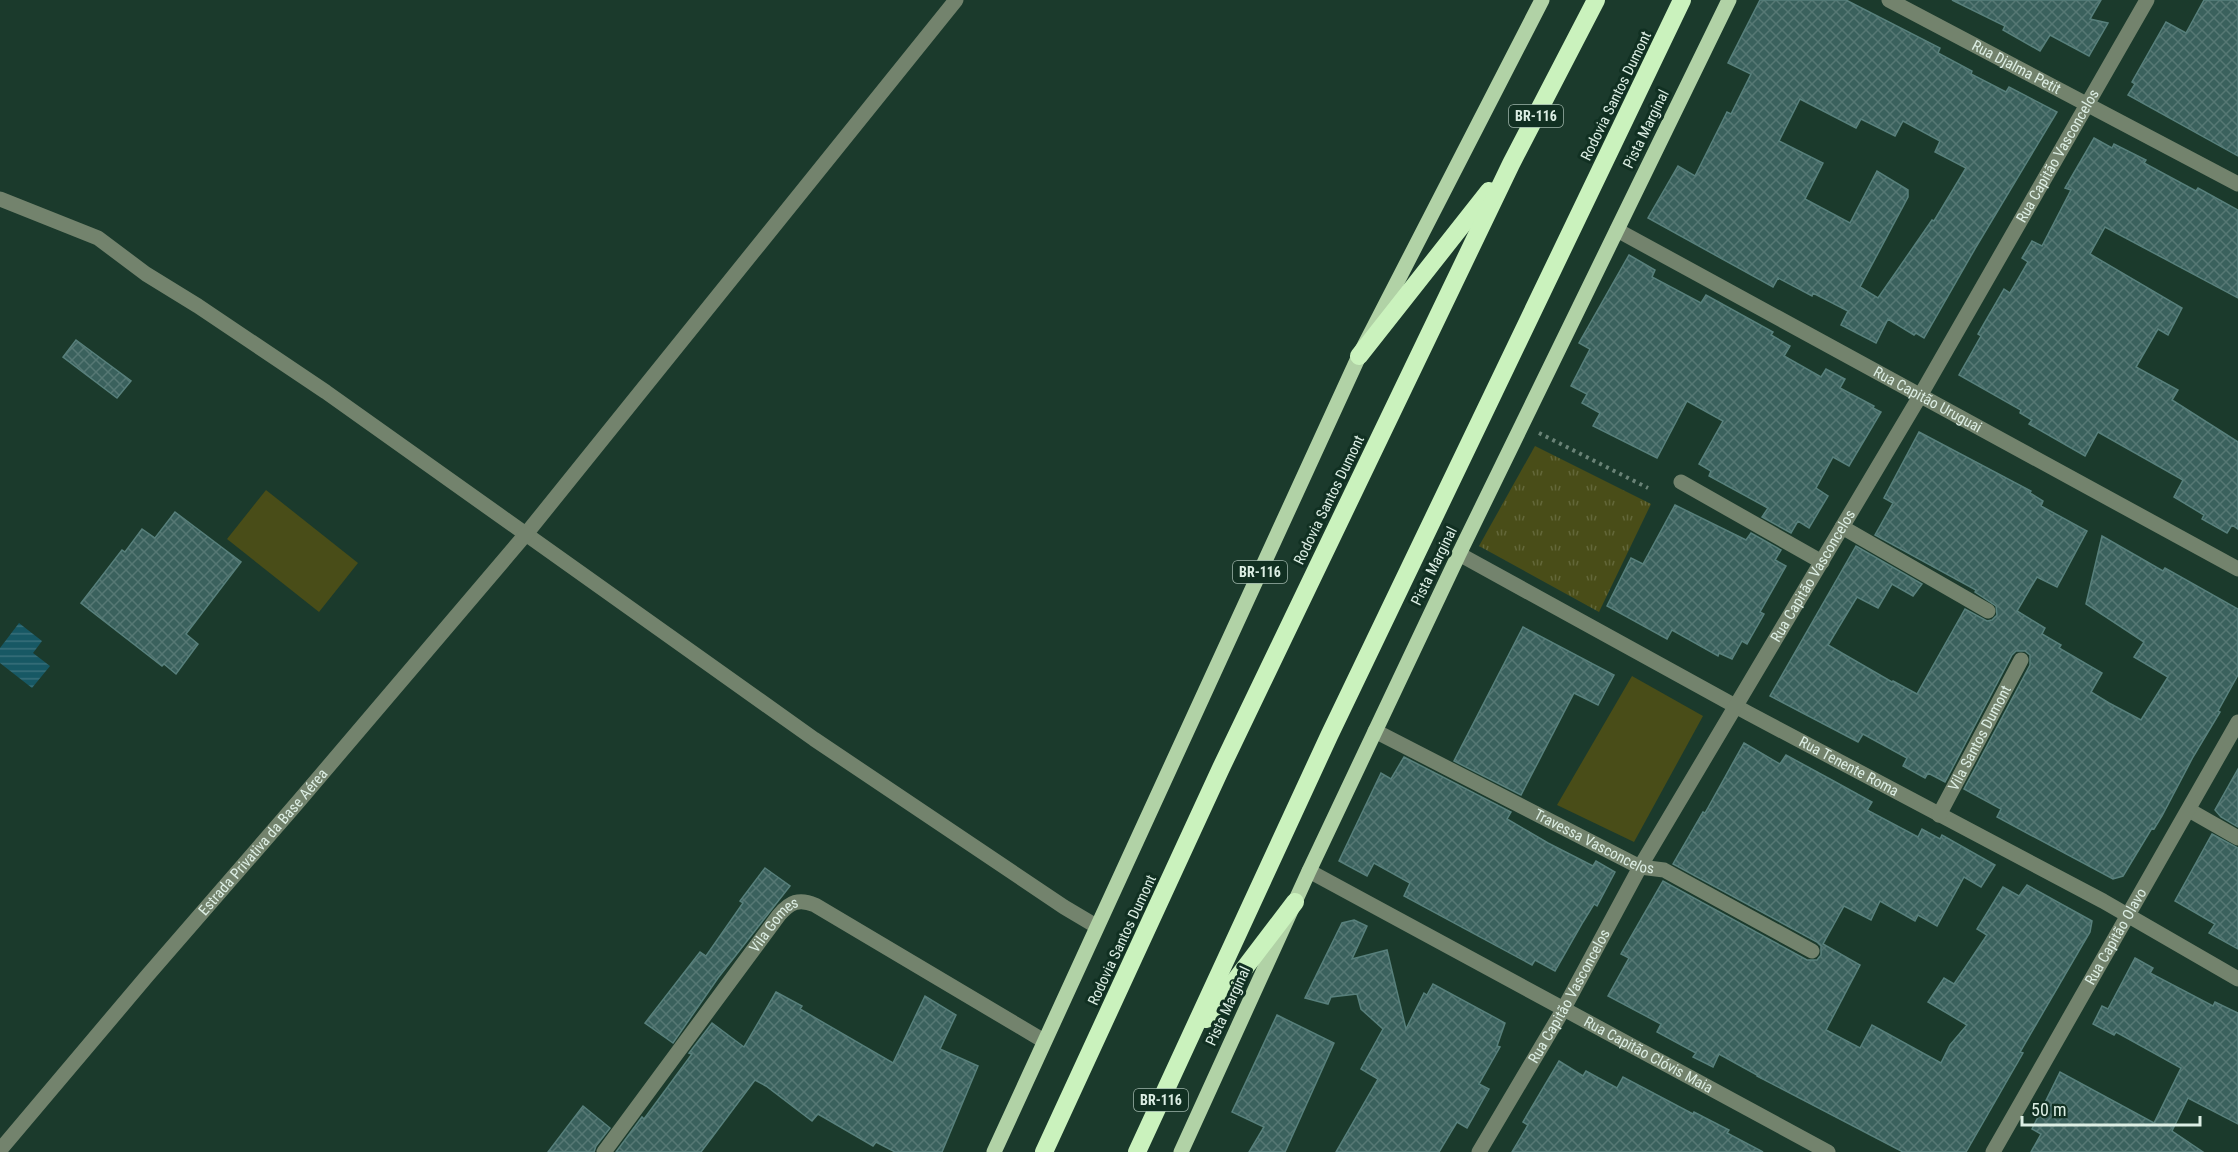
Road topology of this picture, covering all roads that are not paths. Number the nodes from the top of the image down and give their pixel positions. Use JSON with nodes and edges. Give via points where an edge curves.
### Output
{"nodes":[{"id":1,"x":956,"y":0,"type":"edge"},
{"id":2,"x":1542,"y":0,"type":"edge"},
{"id":3,"x":1596,"y":0,"type":"edge"},
{"id":4,"x":1682,"y":0,"type":"edge"},
{"id":5,"x":1729,"y":0,"type":"edge"},
{"id":6,"x":1889,"y":0,"type":"edge"},
{"id":7,"x":2147,"y":0,"type":"edge"},
{"id":8,"x":2085,"y":105,"type":"junction"},
{"id":9,"x":1511,"y":164,"type":"junction"},
{"id":10,"x":2238,"y":184,"type":"edge"},
{"id":11,"x":0,"y":199,"type":"edge"},
{"id":12,"x":1617,"y":230,"type":"junction"},
{"id":13,"x":1359,"y":356,"type":"junction"},
{"id":14,"x":1920,"y":396,"type":"junction"},
{"id":15,"x":1681,"y":482,"type":"dead end"},
{"id":16,"x":1842,"y":527,"type":"junction"},
{"id":17,"x":526,"y":534,"type":"junction"},
{"id":18,"x":1460,"y":554,"type":"junction"},
{"id":19,"x":1822,"y":562,"type":"junction"},
{"id":20,"x":2238,"y":569,"type":"edge"},
{"id":21,"x":1988,"y":611,"type":"dead end"},
{"id":22,"x":2021,"y":660,"type":"dead end"},
{"id":23,"x":1736,"y":706,"type":"junction"},
{"id":24,"x":2238,"y":722,"type":"edge"},
{"id":25,"x":1376,"y":731,"type":"junction"},
{"id":26,"x":2189,"y":810,"type":"junction"},
{"id":27,"x":1939,"y":815,"type":"junction"},
{"id":28,"x":2238,"y":838,"type":"edge"},
{"id":29,"x":1640,"y":867,"type":"junction"},
{"id":30,"x":1309,"y":871,"type":"junction"},
{"id":31,"x":1295,"y":902,"type":"junction"},
{"id":32,"x":2128,"y":915,"type":"junction"},
{"id":33,"x":1096,"y":926,"type":"junction"},
{"id":34,"x":1812,"y":951,"type":"dead end"},
{"id":35,"x":2238,"y":979,"type":"edge"},
{"id":36,"x":1563,"y":1010,"type":"junction"},
{"id":37,"x":1044,"y":1041,"type":"junction"},
{"id":38,"x":1185,"y":1047,"type":"junction"},
{"id":39,"x":0,"y":1150,"type":"edge"},
{"id":40,"x":604,"y":1152,"type":"edge"},
{"id":41,"x":994,"y":1152,"type":"edge"},
{"id":42,"x":1044,"y":1152,"type":"edge"},
{"id":43,"x":1137,"y":1152,"type":"edge"},
{"id":44,"x":1181,"y":1152,"type":"edge"},
{"id":45,"x":1479,"y":1152,"type":"edge"},
{"id":46,"x":1828,"y":1152,"type":"edge"},
{"id":47,"x":1993,"y":1152,"type":"edge"}],
"edges":[{"from":1,"to":17,"type":"street","name":"Estrada Privativa da Base Aérea"},
{"from":2,"to":13,"type":"main road","number":"BR-116"},
{"from":3,"to":9,"type":"highway","name":"Rodovia Santos Dumont","number":"BR-116"},
{"from":4,"to":38,"type":"highway","name":"Rodovia Santos Dumont","number":"BR-116","via":[[1329,736]]},
{"from":5,"to":12,"type":"main road","name":"Pista Marginal","number":"BR-116"},
{"from":6,"to":8,"type":"street","name":"Rua Djalma Petit"},
{"from":7,"to":8,"type":"street","name":"Rua Capitão Vasconcelos"},
{"from":8,"to":10,"type":"street","name":"Rua Djalma Petit"},
{"from":8,"to":14,"type":"street","name":"Rua Capitão Vasconcelos"},
{"from":9,"to":13,"type":"highway"},
{"from":9,"to":42,"type":"highway","name":"Rodovia Santos Dumont","number":"BR-116","via":[[1226,758]]},
{"from":11,"to":17,"type":"street","via":[[98,238],[326,392]]},
{"from":12,"to":14,"type":"street","name":"Rua Capitão Uruguai"},
{"from":12,"to":18,"type":"main road","name":"Pista Marginal","number":"BR-116"},
{"from":13,"to":33,"type":"main road","number":"BR-116"},
{"from":14,"to":16,"type":"street","name":"Rua Capitão Vasconcelos"},
{"from":14,"to":20,"type":"street","name":"Rua Capitão Uruguai"},
{"from":15,"to":19,"type":"street"},
{"from":16,"to":19,"type":"street","name":"Rua Capitão Vasconcelos"},
{"from":16,"to":21,"type":"street"},
{"from":17,"to":33,"type":"street","via":[[814,740]]},
{"from":17,"to":39,"type":"street","name":"Estrada Privativa da Base Aérea"},
{"from":18,"to":23,"type":"street","name":"Rua Tenente Roma"},
{"from":18,"to":25,"type":"main road","name":"Pista Marginal","number":"BR-116"},
{"from":19,"to":23,"type":"street","name":"Rua Capitão Vasconcelos"},
{"from":22,"to":27,"type":"street","name":"Vila Santos Dumont"},
{"from":23,"to":27,"type":"street","name":"Rua Tenente Roma"},
{"from":23,"to":29,"type":"street","name":"Rua Capitão Vasconcelos"},
{"from":24,"to":26,"type":"street","name":"Rua Capitão Olavo"},
{"from":25,"to":29,"type":"street","name":"Travessa Vasconcelos"},
{"from":25,"to":30,"type":"main road","name":"Pista Marginal","number":"BR-116"},
{"from":26,"to":28,"type":"street"},
{"from":26,"to":32,"type":"street","name":"Rua Capitão Olavo"},
{"from":27,"to":32,"type":"street","name":"Rua Tenente Roma"},
{"from":29,"to":34,"type":"street","name":"Travessa Vasconcelos","via":[[1664,870]]},
{"from":29,"to":36,"type":"street","name":"Rua Capitão Vasconcelos"},
{"from":30,"to":31,"type":"main road","name":"Pista Marginal","number":"BR-116"},
{"from":30,"to":36,"type":"street","name":"Rua Capitão Clóvis Maia"},
{"from":31,"to":38,"type":"highway"},
{"from":31,"to":44,"type":"main road","name":"Pista Marginal","number":"BR-116"},
{"from":32,"to":35,"type":"street","name":"Rua Tenente Roma"},
{"from":32,"to":47,"type":"street","name":"Rua Capitão Olavo"},
{"from":33,"to":37,"type":"main road","number":"BR-116"},
{"from":36,"to":45,"type":"street","name":"Rua Capitão Vasconcelos"},
{"from":36,"to":46,"type":"street","name":"Rua Capitão Clóvis Maia"},
{"from":37,"to":40,"type":"street","name":"Vila Gomes","via":[[815,905],[798,901],[786,906],[779,915]]},
{"from":37,"to":41,"type":"main road","number":"BR-116"},
{"from":38,"to":43,"type":"highway","name":"Rodovia Santos Dumont","number":"BR-116"}]}
